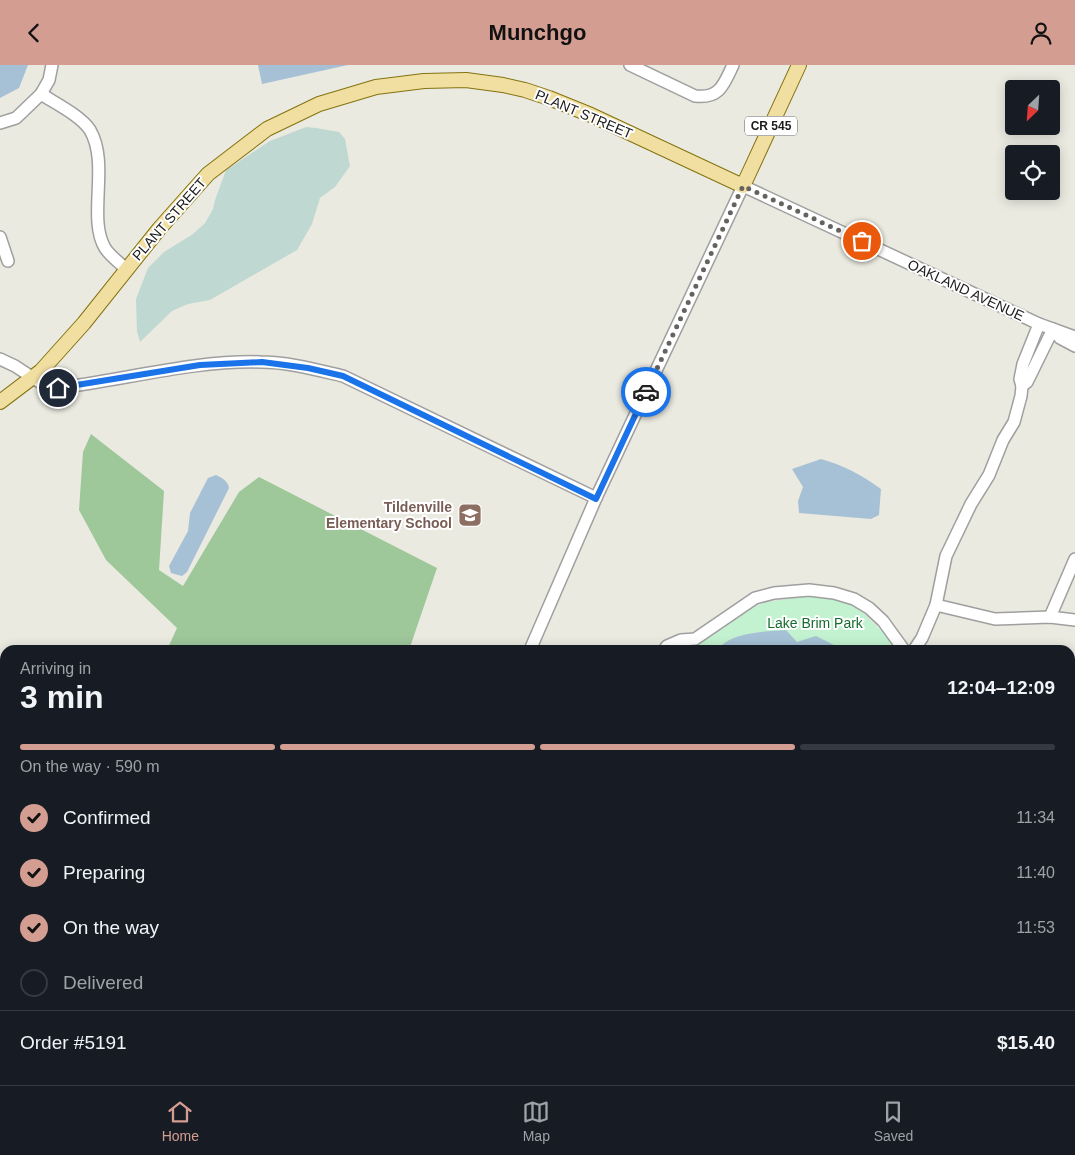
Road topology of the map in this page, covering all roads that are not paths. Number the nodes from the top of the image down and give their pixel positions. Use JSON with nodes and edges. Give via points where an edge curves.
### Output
{"nodes":[{"id":1,"x":52,"y":65,"type":"edge"},
{"id":2,"x":630,"y":65,"type":"edge"},
{"id":3,"x":733,"y":65,"type":"edge"},
{"id":4,"x":799,"y":65,"type":"edge"},
{"id":5,"x":41,"y":93,"type":"junction"},
{"id":6,"x":0,"y":123,"type":"edge"},
{"id":7,"x":743,"y":186,"type":"junction"},
{"id":8,"x":0,"y":237,"type":"edge"},
{"id":9,"x":8,"y":261,"type":"dead end"},
{"id":10,"x":127,"y":270,"type":"junction"},
{"id":11,"x":1039,"y":324,"type":"junction"},
{"id":12,"x":1053,"y":329,"type":"junction"},
{"id":13,"x":1075,"y":337,"type":"edge"},
{"id":14,"x":1075,"y":346,"type":"edge"},
{"id":15,"x":0,"y":359,"type":"edge"},
{"id":16,"x":33,"y":378,"type":"junction"},
{"id":17,"x":1022,"y":386,"type":"junction"},
{"id":18,"x":0,"y":402,"type":"edge"},
{"id":19,"x":596,"y":499,"type":"junction"},
{"id":20,"x":1075,"y":559,"type":"edge"},
{"id":21,"x":936,"y":605,"type":"junction"},
{"id":22,"x":1050,"y":617,"type":"junction"},
{"id":23,"x":1075,"y":620,"type":"edge"},
{"id":24,"x":532,"y":645,"type":"edge"},
{"id":25,"x":669,"y":645,"type":"edge"},
{"id":26,"x":900,"y":645,"type":"edge"},
{"id":27,"x":917,"y":645,"type":"edge"}],
"edges":[{"from":1,"to":5,"type":"street"},
{"from":2,"to":3,"type":"street","via":[[695,96],[707,97],[724,84]]},
{"from":4,"to":7,"type":"main road","number":"CR 545"},
{"from":5,"to":6,"type":"street","via":[[16,118]]},
{"from":5,"to":10,"type":"street","via":[[90,130],[98,156],[99,230],[105,248]]},
{"from":7,"to":10,"type":"main road","name":"PLANT STREET","via":[[591,115],[525,90],[466,80],[376,87],[319,104],[267,129],[208,174]]},
{"from":7,"to":11,"type":"street","name":"OAKLAND AVENUE"},
{"from":7,"to":19,"type":"street"},
{"from":8,"to":9,"type":"street"},
{"from":10,"to":16,"type":"main road","name":"PLANT STREET"},
{"from":11,"to":12,"type":"street","name":"OAKLAND AVENUE"},
{"from":11,"to":17,"type":"street","via":[[1023,364]]},
{"from":12,"to":13,"type":"street","name":"OAKLAND AVENUE"},
{"from":12,"to":14,"type":"street","name":"OAKLAND AVENUE","via":[[1060,339]]},
{"from":12,"to":17,"type":"street"},
{"from":15,"to":16,"type":"street"},
{"from":16,"to":18,"type":"main road","name":"PLANT STREET"},
{"from":16,"to":19,"type":"street","via":[[58,388],[200,365],[262,362],[308,368],[343,376]]},
{"from":17,"to":21,"type":"street","via":[[1014,422],[946,556]]},
{"from":19,"to":24,"type":"street"},
{"from":20,"to":22,"type":"street"},
{"from":21,"to":22,"type":"street","via":[[995,619]]},
{"from":21,"to":27,"type":"street"},
{"from":22,"to":23,"type":"street"},
{"from":25,"to":26,"type":"street","via":[[695,639],[756,598],[809,590],[834,593],[869,608]]}]}
